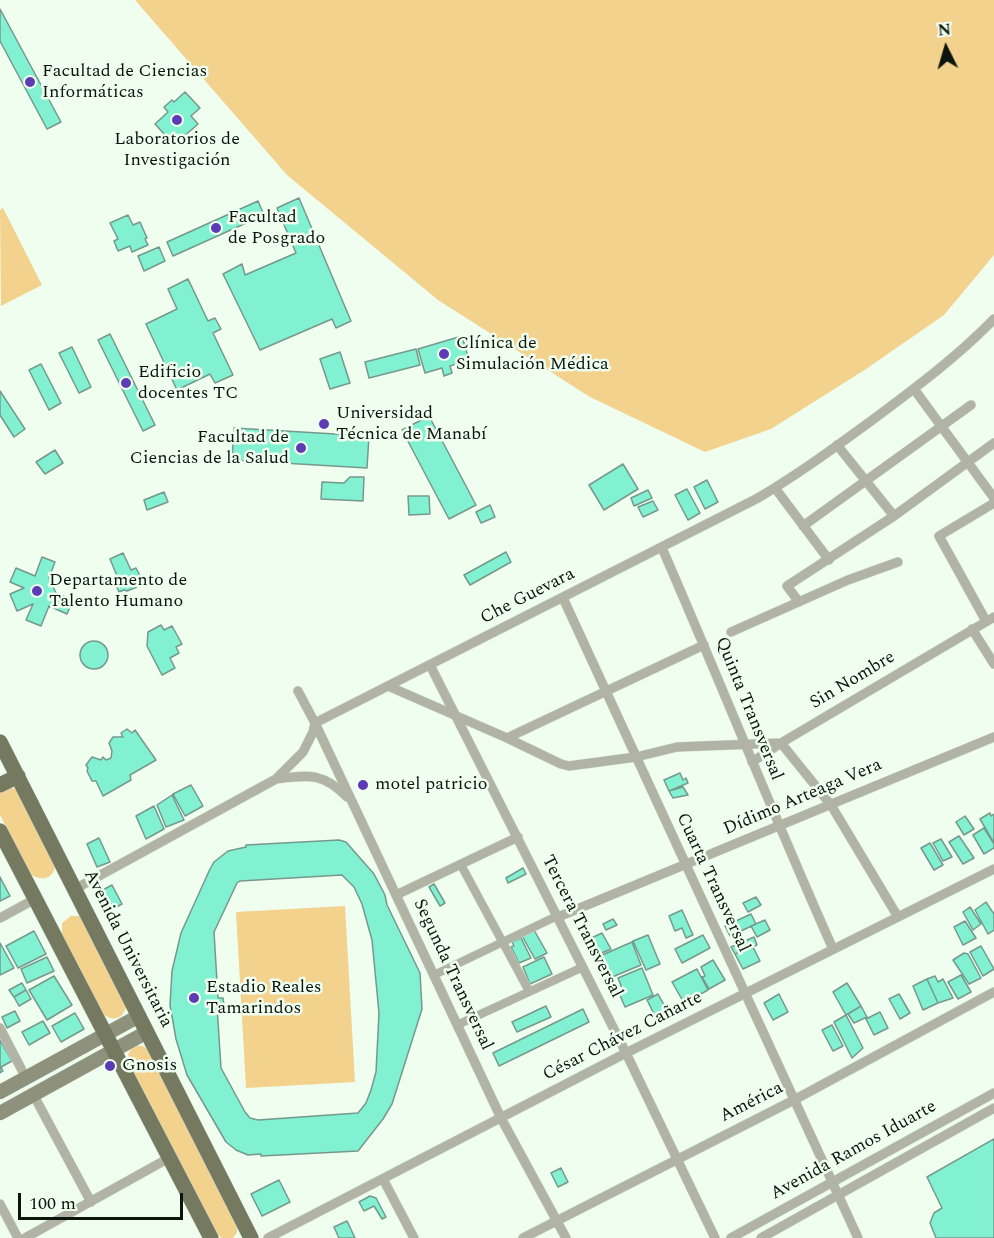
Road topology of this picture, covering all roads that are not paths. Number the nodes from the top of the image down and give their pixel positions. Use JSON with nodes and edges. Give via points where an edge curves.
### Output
{"nodes":[{"id":1,"x":993,"y":322,"type":"edge"},
{"id":2,"x":914,"y":389,"type":"junction"},
{"id":3,"x":971,"y":405,"type":"dead end"},
{"id":4,"x":941,"y":426,"type":"junction"},
{"id":5,"x":994,"y":443,"type":"edge"},
{"id":6,"x":837,"y":445,"type":"junction"},
{"id":7,"x":968,"y":462,"type":"junction"},
{"id":8,"x":866,"y":481,"type":"junction"},
{"id":9,"x":774,"y":488,"type":"junction"},
{"id":10,"x":994,"y":498,"type":"edge"},
{"id":11,"x":994,"y":503,"type":"edge"},
{"id":12,"x":894,"y":516,"type":"junction"},
{"id":13,"x":803,"y":526,"type":"junction"},
{"id":14,"x":662,"y":548,"type":"junction"},
{"id":15,"x":829,"y":560,"type":"junction"},
{"id":16,"x":898,"y":562,"type":"dead end"},
{"id":17,"x":563,"y":598,"type":"junction"},
{"id":18,"x":799,"y":602,"type":"junction"},
{"id":19,"x":990,"y":619,"type":"edge"},
{"id":20,"x":972,"y":630,"type":"junction"},
{"id":21,"x":731,"y":632,"type":"dead end"},
{"id":22,"x":704,"y":645,"type":"junction"},
{"id":23,"x":994,"y":663,"type":"edge"},
{"id":24,"x":430,"y":665,"type":"junction"},
{"id":25,"x":388,"y":686,"type":"junction"},
{"id":26,"x":298,"y":691,"type":"dead end"},
{"id":27,"x":606,"y":692,"type":"junction"},
{"id":28,"x":456,"y":714,"type":"junction"},
{"id":29,"x":315,"y":723,"type":"junction"},
{"id":30,"x":994,"y":737,"type":"edge"},
{"id":31,"x":507,"y":738,"type":"junction"},
{"id":32,"x":0,"y":741,"type":"edge"},
{"id":33,"x":781,"y":743,"type":"junction"},
{"id":34,"x":746,"y":746,"type":"junction"},
{"id":35,"x":636,"y":757,"type":"junction"},
{"id":36,"x":752,"y":762,"type":"junction"},
{"id":37,"x":18,"y":776,"type":"junction"},
{"id":38,"x":276,"y":779,"type":"junction"},
{"id":39,"x":0,"y":785,"type":"edge"},
{"id":40,"x":353,"y":804,"type":"junction"},
{"id":41,"x":831,"y":805,"type":"junction"},
{"id":42,"x":778,"y":827,"type":"junction"},
{"id":43,"x":0,"y":831,"type":"edge"},
{"id":44,"x":518,"y":837,"type":"junction"},
{"id":45,"x":461,"y":865,"type":"junction"},
{"id":46,"x":686,"y":865,"type":"junction"},
{"id":47,"x":994,"y":869,"type":"edge"},
{"id":48,"x":75,"y":889,"type":"junction"},
{"id":49,"x":396,"y":895,"type":"junction"},
{"id":50,"x":35,"y":899,"type":"junction"},
{"id":51,"x":558,"y":917,"type":"junction"},
{"id":52,"x":898,"y":917,"type":"junction"},
{"id":53,"x":0,"y":918,"type":"edge"},
{"id":54,"x":503,"y":941,"type":"junction"},
{"id":55,"x":833,"y":950,"type":"junction"},
{"id":56,"x":583,"y":967,"type":"junction"},
{"id":57,"x":434,"y":975,"type":"junction"},
{"id":58,"x":529,"y":991,"type":"junction"},
{"id":59,"x":994,"y":992,"type":"edge"},
{"id":60,"x":745,"y":994,"type":"junction"},
{"id":61,"x":139,"y":1016,"type":"junction"},
{"id":62,"x":457,"y":1025,"type":"junction"},
{"id":63,"x":0,"y":1028,"type":"edge"},
{"id":64,"x":147,"y":1032,"type":"junction"},
{"id":65,"x":101,"y":1037,"type":"junction"},
{"id":66,"x":109,"y":1052,"type":"junction"},
{"id":67,"x":626,"y":1053,"type":"junction"},
{"id":68,"x":26,"y":1078,"type":"junction"},
{"id":69,"x":0,"y":1092,"type":"edge"},
{"id":70,"x":994,"y":1093,"type":"edge"},
{"id":71,"x":33,"y":1094,"type":"junction"},
{"id":72,"x":794,"y":1100,"type":"junction"},
{"id":73,"x":994,"y":1108,"type":"edge"},
{"id":74,"x":0,"y":1113,"type":"edge"},
{"id":75,"x":501,"y":1118,"type":"junction"},
{"id":76,"x":169,"y":1158,"type":"junction"},
{"id":77,"x":677,"y":1159,"type":"junction"},
{"id":78,"x":383,"y":1179,"type":"junction"},
{"id":79,"x":832,"y":1182,"type":"junction"},
{"id":80,"x":838,"y":1195,"type":"junction"},
{"id":81,"x":91,"y":1202,"type":"junction"},
{"id":82,"x":0,"y":1204,"type":"edge"},
{"id":83,"x":557,"y":1221,"type":"junction"},
{"id":84,"x":18,"y":1238,"type":"edge"},
{"id":85,"x":25,"y":1238,"type":"edge"},
{"id":86,"x":211,"y":1238,"type":"edge"},
{"id":87,"x":251,"y":1238,"type":"edge"},
{"id":88,"x":268,"y":1238,"type":"edge"},
{"id":89,"x":414,"y":1238,"type":"edge"},
{"id":90,"x":523,"y":1238,"type":"edge"},
{"id":91,"x":566,"y":1238,"type":"edge"},
{"id":92,"x":715,"y":1238,"type":"edge"},
{"id":93,"x":731,"y":1238,"type":"edge"},
{"id":94,"x":761,"y":1238,"type":"edge"},
{"id":95,"x":858,"y":1238,"type":"edge"}],
"edges":[{"from":1,"to":2,"type":"street","name":"Che Guevara"},
{"from":2,"to":4,"type":"street"},
{"from":2,"to":6,"type":"street","name":"Che Guevara"},
{"from":3,"to":4,"type":"street"},
{"from":4,"to":7,"type":"street"},
{"from":4,"to":8,"type":"street"},
{"from":5,"to":7,"type":"street"},
{"from":6,"to":8,"type":"street"},
{"from":6,"to":9,"type":"street","name":"Che Guevara"},
{"from":7,"to":10,"type":"street"},
{"from":7,"to":12,"type":"street"},
{"from":8,"to":12,"type":"street"},
{"from":8,"to":13,"type":"street"},
{"from":9,"to":13,"type":"street"},
{"from":9,"to":14,"type":"street","name":"Che Guevara"},
{"from":11,"to":19,"type":"street","via":[[939,537]]},
{"from":12,"to":15,"type":"street"},
{"from":13,"to":15,"type":"street"},
{"from":14,"to":17,"type":"street","name":"Che Guevara"},
{"from":14,"to":22,"type":"street","name":"Quinta Transversal"},
{"from":15,"to":18,"type":"street","via":[[787,586]]},
{"from":16,"to":18,"type":"street"},
{"from":17,"to":24,"type":"street","name":"Che Guevara"},
{"from":17,"to":27,"type":"street","name":"Cuarta Transversal"},
{"from":18,"to":21,"type":"street"},
{"from":19,"to":20,"type":"street","name":"Sin Nombre"},
{"from":20,"to":23,"type":"street"},
{"from":20,"to":33,"type":"street","name":"Sin Nombre"},
{"from":22,"to":27,"type":"street"},
{"from":22,"to":34,"type":"street","name":"Quinta Transversal"},
{"from":24,"to":25,"type":"street","name":"Che Guevara"},
{"from":24,"to":28,"type":"street","name":"Tercera Transversal"},
{"from":25,"to":28,"type":"street"},
{"from":25,"to":29,"type":"street","name":"Che Guevara"},
{"from":26,"to":29,"type":"street"},
{"from":27,"to":31,"type":"street"},
{"from":27,"to":35,"type":"street","name":"Cuarta Transversal"},
{"from":28,"to":31,"type":"street"},
{"from":28,"to":44,"type":"street","name":"Tercera Transversal"},
{"from":29,"to":38,"type":"street","via":[[303,752]]},
{"from":29,"to":40,"type":"street","name":"Segunda Transversal"},
{"from":30,"to":41,"type":"street","name":"Dídimo Arteaga Vera"},
{"from":31,"to":35,"type":"street","via":[[569,766]]},
{"from":32,"to":37,"type":"main road","name":"Avenida Universitaria"},
{"from":33,"to":34,"type":"street"},
{"from":33,"to":36,"type":"street","name":"Sin Nombre"},
{"from":33,"to":41,"type":"street"},
{"from":34,"to":35,"type":"street","via":[[677,747]]},
{"from":34,"to":36,"type":"street","name":"Quinta Transversal"},
{"from":35,"to":46,"type":"street","name":"Cuarta Transversal"},
{"from":36,"to":42,"type":"street","name":"Quinta Transversal"},
{"from":37,"to":39,"type":"main road"},
{"from":37,"to":48,"type":"main road","name":"Avenida Universitaria"},
{"from":38,"to":40,"type":"street","via":[[314,776],[328,780]]},
{"from":38,"to":48,"type":"street"},
{"from":40,"to":49,"type":"street","name":"Segunda Transversal"},
{"from":41,"to":42,"type":"street","name":"Dídimo Arteaga Vera"},
{"from":41,"to":52,"type":"street"},
{"from":42,"to":46,"type":"street","name":"Dídimo Arteaga Vera"},
{"from":42,"to":55,"type":"street","name":"Quinta Transversal"},
{"from":43,"to":50,"type":"main road"},
{"from":44,"to":45,"type":"street"},
{"from":44,"to":51,"type":"street","name":"Tercera Transversal"},
{"from":45,"to":49,"type":"street"},
{"from":45,"to":54,"type":"street"},
{"from":46,"to":51,"type":"street","name":"Dídimo Arteaga Vera"},
{"from":46,"to":60,"type":"street","name":"Cuarta Transversal"},
{"from":47,"to":52,"type":"street","name":"César Chávez Cañarte"},
{"from":48,"to":61,"type":"main road","name":"Avenida Universitaria"},
{"from":49,"to":57,"type":"street","name":"Segunda Transversal"},
{"from":50,"to":53,"type":"street"},
{"from":50,"to":65,"type":"main road"},
{"from":51,"to":54,"type":"street"},
{"from":51,"to":56,"type":"street","name":"Tercera Transversal"},
{"from":52,"to":55,"type":"street","name":"César Chávez Cañarte"},
{"from":54,"to":57,"type":"street"},
{"from":54,"to":58,"type":"street"},
{"from":55,"to":60,"type":"street","name":"César Chávez Cañarte"},
{"from":56,"to":58,"type":"street"},
{"from":56,"to":67,"type":"street","name":"Tercera Transversal"},
{"from":57,"to":62,"type":"street","name":"Segunda Transversal"},
{"from":58,"to":62,"type":"street"},
{"from":59,"to":72,"type":"street","name":"América"},
{"from":60,"to":67,"type":"street","name":"César Chávez Cañarte"},
{"from":60,"to":72,"type":"street","name":"Cuarta Transversal"},
{"from":61,"to":64,"type":"main road","name":"Avenida Universitaria"},
{"from":61,"to":65,"type":"main road"},
{"from":62,"to":75,"type":"street","name":"Segunda Transversal"},
{"from":63,"to":68,"type":"street"},
{"from":64,"to":66,"type":"main road"},
{"from":64,"to":87,"type":"main road","name":"Avenida Universitaria"},
{"from":65,"to":66,"type":"main road"},
{"from":65,"to":68,"type":"main road"},
{"from":66,"to":71,"type":"main road"},
{"from":66,"to":76,"type":"main road"},
{"from":67,"to":75,"type":"street","name":"César Chávez Cañarte"},
{"from":67,"to":77,"type":"street","name":"Tercera Transversal"},
{"from":68,"to":69,"type":"main road"},
{"from":70,"to":79,"type":"street","name":"Avenida Ramos Iduarte"},
{"from":71,"to":74,"type":"main road"},
{"from":71,"to":81,"type":"street"},
{"from":72,"to":77,"type":"street","name":"América"},
{"from":72,"to":79,"type":"street","name":"Cuarta Transversal"},
{"from":73,"to":80,"type":"street","name":"Avenida Ramos Iduarte"},
{"from":75,"to":78,"type":"street","name":"César Chávez Cañarte"},
{"from":75,"to":83,"type":"street","name":"Segunda Transversal"},
{"from":76,"to":81,"type":"street"},
{"from":76,"to":86,"type":"main road"},
{"from":77,"to":83,"type":"street","name":"América"},
{"from":77,"to":92,"type":"street","name":"Tercera Transversal"},
{"from":78,"to":88,"type":"street","name":"César Chávez Cañarte"},
{"from":78,"to":89,"type":"street"},
{"from":79,"to":80,"type":"street","name":"Cuarta Transversal"},
{"from":79,"to":93,"type":"street","name":"Avenida Ramos Iduarte"},
{"from":80,"to":94,"type":"street","name":"Avenida Ramos Iduarte"},
{"from":80,"to":95,"type":"street","name":"Cuarta Transversal"},
{"from":81,"to":85,"type":"street"},
{"from":82,"to":84,"type":"street"},
{"from":83,"to":90,"type":"street","name":"América"},
{"from":83,"to":91,"type":"street","name":"Segunda Transversal"}]}
